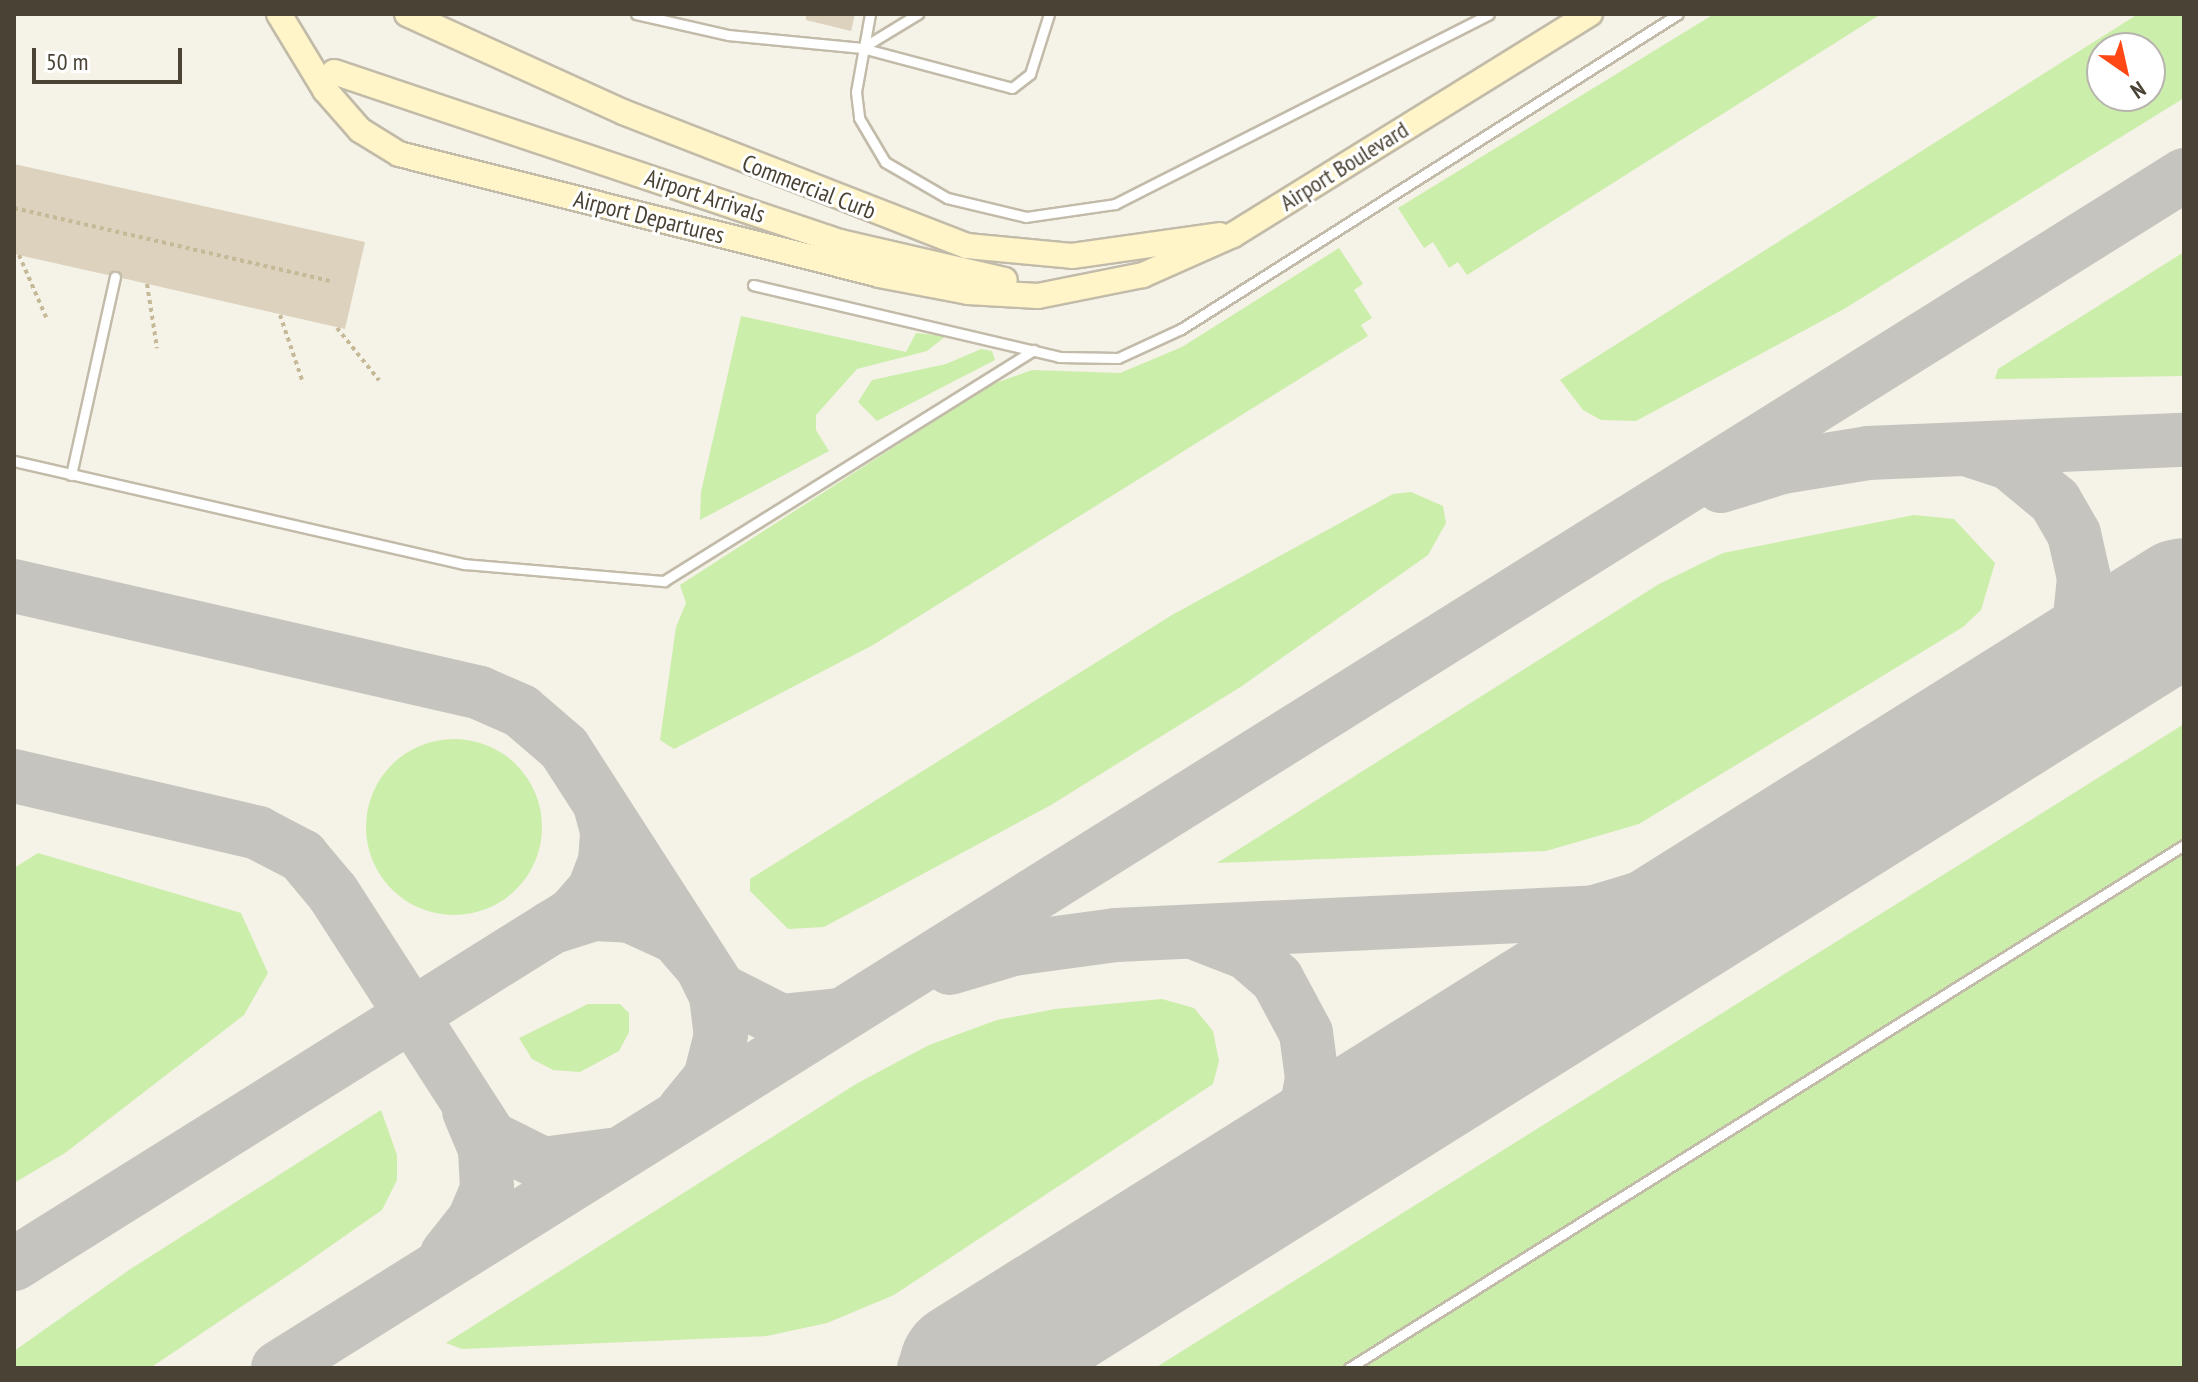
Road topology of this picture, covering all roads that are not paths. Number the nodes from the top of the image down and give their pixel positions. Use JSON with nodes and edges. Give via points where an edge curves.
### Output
{"nodes":[{"id":1,"x":279,"y":14,"type":"edge"},
{"id":2,"x":407,"y":14,"type":"edge"},
{"id":3,"x":636,"y":14,"type":"edge"},
{"id":4,"x":870,"y":14,"type":"edge"},
{"id":5,"x":918,"y":14,"type":"edge"},
{"id":6,"x":1049,"y":14,"type":"edge"},
{"id":7,"x":1489,"y":14,"type":"edge"},
{"id":8,"x":1590,"y":14,"type":"edge"},
{"id":9,"x":1678,"y":14,"type":"edge"},
{"id":10,"x":862,"y":48,"type":"junction"},
{"id":11,"x":334,"y":72,"type":"dead end"},
{"id":12,"x":1233,"y":235,"type":"junction"},
{"id":13,"x":115,"y":277,"type":"dead end"},
{"id":14,"x":753,"y":285,"type":"dead end"},
{"id":15,"x":1083,"y":286,"type":"junction"},
{"id":16,"x":1034,"y":350,"type":"junction"},
{"id":17,"x":14,"y":461,"type":"edge"},
{"id":18,"x":71,"y":475,"type":"junction"},
{"id":19,"x":2184,"y":845,"type":"edge"},
{"id":20,"x":1349,"y":1368,"type":"edge"}],
"edges":[{"from":1,"to":15,"type":"street","name":"Airport Departures","via":[[325,90],[360,130],[399,154],[968,292],[1038,296]]},
{"from":2,"to":12,"type":"street","name":"Commercial Curb","via":[[623,112],[967,246],[1072,256],[1187,236]]},
{"from":3,"to":10,"type":"lane","via":[[728,35]]},
{"from":4,"to":10,"type":"lane"},
{"from":5,"to":10,"type":"lane"},
{"from":6,"to":10,"type":"lane","via":[[1030,74],[1012,88]]},
{"from":7,"to":10,"type":"lane","via":[[1115,204],[1026,217],[947,198],[885,162],[859,118]]},
{"from":8,"to":12,"type":"street","name":"Airport Boulevard"},
{"from":9,"to":16,"type":"lane","via":[[1181,329],[1118,358],[1059,357]]},
{"from":11,"to":15,"type":"street","name":"Airport Arrivals","via":[[840,242],[950,272]]},
{"from":12,"to":15,"type":"street","name":"Airport Boulevard","via":[[1143,275]]},
{"from":13,"to":18,"type":"lane"},
{"from":14,"to":16,"type":"lane"},
{"from":16,"to":18,"type":"lane","via":[[664,581],[464,564]]},
{"from":17,"to":18,"type":"lane"},
{"from":19,"to":20,"type":"lane"}]}
